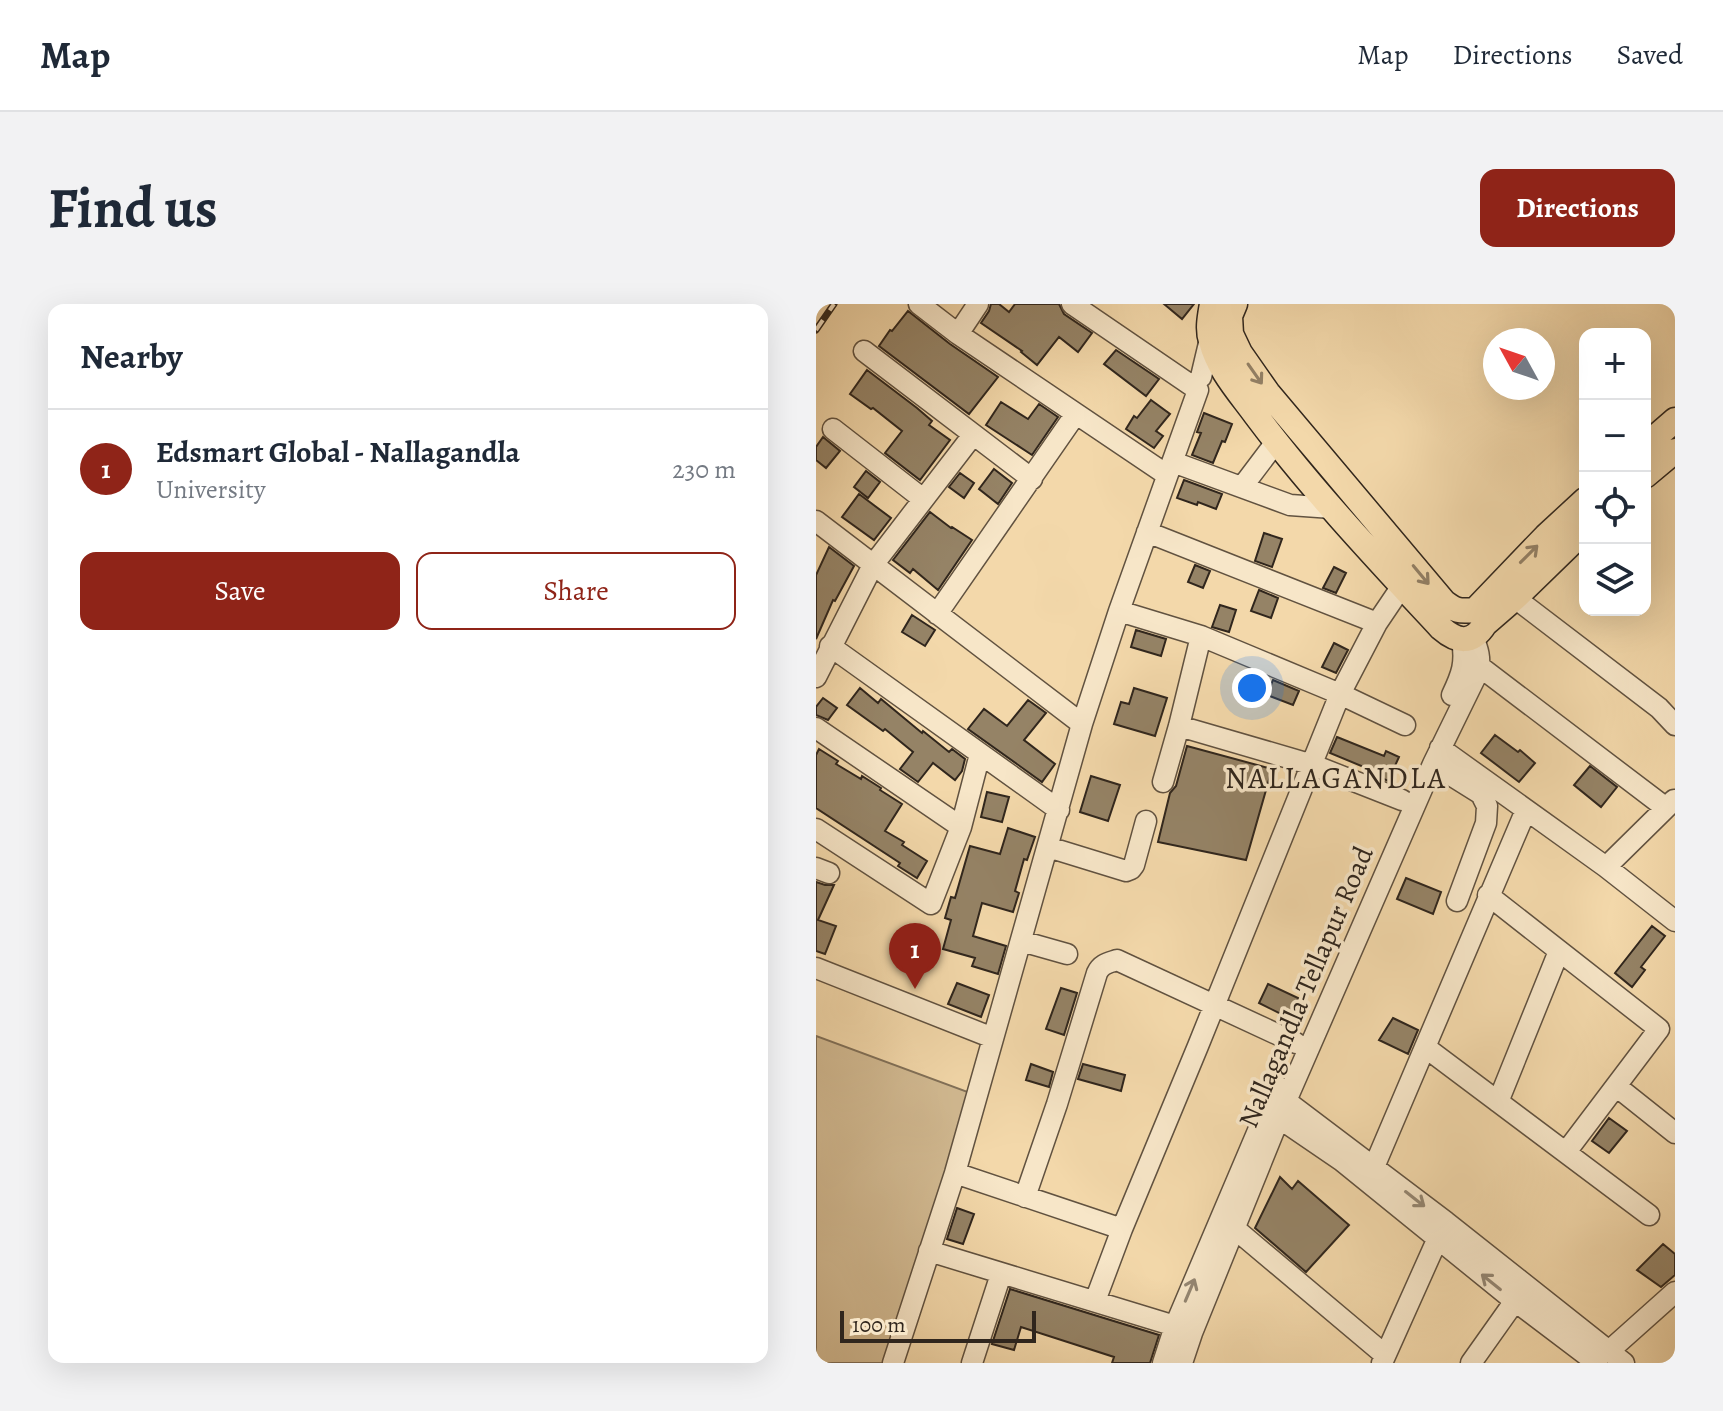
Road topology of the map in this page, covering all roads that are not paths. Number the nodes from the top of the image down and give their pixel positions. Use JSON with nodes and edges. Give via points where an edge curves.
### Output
{"nodes":[{"id":1,"x":919,"y":304,"type":"edge"},
{"id":2,"x":978,"y":304,"type":"edge"},
{"id":3,"x":1072,"y":304,"type":"edge"},
{"id":4,"x":1212,"y":304,"type":"edge"},
{"id":5,"x":1235,"y":304,"type":"edge"},
{"id":6,"x":958,"y":334,"type":"junction"},
{"id":7,"x":1210,"y":339,"type":"junction"},
{"id":8,"x":864,"y":351,"type":"dead end"},
{"id":9,"x":1201,"y":377,"type":"dead end"},
{"id":10,"x":1075,"y":415,"type":"junction"},
{"id":11,"x":1675,"y":420,"type":"edge"},
{"id":12,"x":833,"y":429,"type":"dead end"},
{"id":13,"x":973,"y":435,"type":"junction"},
{"id":14,"x":1651,"y":441,"type":"edge"},
{"id":15,"x":1276,"y":442,"type":"junction"},
{"id":16,"x":1675,"y":451,"type":"edge"},
{"id":17,"x":1170,"y":468,"type":"junction"},
{"id":18,"x":1650,"y":472,"type":"edge"},
{"id":19,"x":1032,"y":479,"type":"junction"},
{"id":20,"x":1242,"y":487,"type":"junction"},
{"id":21,"x":923,"y":499,"type":"junction"},
{"id":22,"x":1579,"y":506,"type":"edge"},
{"id":23,"x":1332,"y":508,"type":"junction"},
{"id":24,"x":816,"y":521,"type":"edge"},
{"id":25,"x":1147,"y":532,"type":"junction"},
{"id":26,"x":1579,"y":536,"type":"edge"},
{"id":27,"x":873,"y":565,"type":"junction"},
{"id":28,"x":1402,"y":586,"type":"junction"},
{"id":29,"x":1515,"y":598,"type":"junction"},
{"id":30,"x":1119,"y":611,"type":"junction"},
{"id":31,"x":937,"y":614,"type":"junction"},
{"id":32,"x":1377,"y":623,"type":"junction"},
{"id":33,"x":1474,"y":628,"type":"junction"},
{"id":34,"x":1201,"y":636,"type":"junction"},
{"id":35,"x":830,"y":646,"type":"junction"},
{"id":36,"x":1479,"y":666,"type":"junction"},
{"id":37,"x":816,"y":677,"type":"edge"},
{"id":38,"x":1340,"y":694,"type":"junction"},
{"id":39,"x":1082,"y":724,"type":"junction"},
{"id":40,"x":1405,"y":725,"type":"dead end"},
{"id":41,"x":1675,"y":725,"type":"edge"},
{"id":42,"x":1179,"y":726,"type":"junction"},
{"id":43,"x":816,"y":728,"type":"edge"},
{"id":44,"x":980,"y":754,"type":"junction"},
{"id":45,"x":1436,"y":756,"type":"junction"},
{"id":46,"x":1313,"y":765,"type":"junction"},
{"id":47,"x":1163,"y":782,"type":"dead end"},
{"id":48,"x":1402,"y":800,"type":"junction"},
{"id":49,"x":1670,"y":804,"type":"edge"},
{"id":50,"x":1059,"y":810,"type":"junction"},
{"id":51,"x":1526,"y":810,"type":"junction"},
{"id":52,"x":1146,"y":821,"type":"dead end"},
{"id":53,"x":961,"y":827,"type":"junction"},
{"id":54,"x":816,"y":829,"type":"edge"},
{"id":55,"x":1048,"y":847,"type":"junction"},
{"id":56,"x":1606,"y":867,"type":"junction"},
{"id":57,"x":1372,"y":886,"type":"junction"},
{"id":58,"x":1488,"y":895,"type":"junction"},
{"id":59,"x":1457,"y":901,"type":"dead end"},
{"id":60,"x":1675,"y":921,"type":"edge"},
{"id":61,"x":1021,"y":941,"type":"junction"},
{"id":62,"x":1559,"y":951,"type":"junction"},
{"id":63,"x":1067,"y":954,"type":"dead end"},
{"id":64,"x":816,"y":968,"type":"edge"},
{"id":65,"x":1214,"y":1004,"type":"junction"},
{"id":66,"x":993,"y":1038,"type":"junction"},
{"id":67,"x":1296,"y":1043,"type":"junction"},
{"id":68,"x":1425,"y":1047,"type":"junction"},
{"id":69,"x":1616,"y":1086,"type":"junction"},
{"id":70,"x":1498,"y":1102,"type":"junction"},
{"id":71,"x":1282,"y":1109,"type":"junction"},
{"id":72,"x":1675,"y":1133,"type":"edge"},
{"id":73,"x":1566,"y":1152,"type":"junction"},
{"id":74,"x":1374,"y":1167,"type":"junction"},
{"id":75,"x":955,"y":1173,"type":"junction"},
{"id":76,"x":1025,"y":1197,"type":"junction"},
{"id":77,"x":1649,"y":1215,"type":"dead end"},
{"id":78,"x":1234,"y":1228,"type":"junction"},
{"id":79,"x":1122,"y":1229,"type":"junction"},
{"id":80,"x":1441,"y":1230,"type":"junction"},
{"id":81,"x":929,"y":1251,"type":"junction"},
{"id":82,"x":1001,"y":1274,"type":"junction"},
{"id":83,"x":1675,"y":1292,"type":"edge"},
{"id":84,"x":1520,"y":1293,"type":"junction"},
{"id":85,"x":1095,"y":1301,"type":"junction"},
{"id":86,"x":1175,"y":1326,"type":"junction"},
{"id":87,"x":1384,"y":1359,"type":"edge"},
{"id":88,"x":1610,"y":1359,"type":"edge"},
{"id":89,"x":893,"y":1363,"type":"edge"},
{"id":90,"x":972,"y":1363,"type":"edge"},
{"id":91,"x":1163,"y":1363,"type":"edge"},
{"id":92,"x":1182,"y":1363,"type":"edge"},
{"id":93,"x":1471,"y":1363,"type":"edge"}],
"edges":[{"from":1,"to":6,"type":"street"},
{"from":2,"to":6,"type":"street"},
{"from":3,"to":17,"type":"street","via":[[1198,390]]},
{"from":4,"to":7,"type":"main road"},
{"from":5,"to":33,"type":"main road","one_way":true,"via":[[1231,334],[1268,393],[1444,602]]},
{"from":6,"to":10,"type":"street"},
{"from":7,"to":9,"type":"street"},
{"from":7,"to":15,"type":"main road","via":[[1222,369]]},
{"from":8,"to":13,"type":"street"},
{"from":10,"to":17,"type":"street"},
{"from":10,"to":19,"type":"street"},
{"from":11,"to":14,"type":"main road"},
{"from":12,"to":21,"type":"street"},
{"from":13,"to":19,"type":"street"},
{"from":13,"to":21,"type":"street"},
{"from":15,"to":20,"type":"street"},
{"from":15,"to":23,"type":"main road"},
{"from":16,"to":18,"type":"main road"},
{"from":17,"to":20,"type":"street"},
{"from":17,"to":25,"type":"street"},
{"from":19,"to":31,"type":"street"},
{"from":20,"to":23,"type":"street","via":[[1290,505]]},
{"from":21,"to":27,"type":"street"},
{"from":33,"to":22,"type":"main road","one_way":true,"via":[[1546,536]]},
{"from":23,"to":28,"type":"main road"},
{"from":24,"to":27,"type":"street"},
{"from":25,"to":30,"type":"street"},
{"from":25,"to":32,"type":"street"},
{"from":26,"to":29,"type":"main road"},
{"from":27,"to":31,"type":"street"},
{"from":27,"to":35,"type":"street"},
{"from":28,"to":32,"type":"street"},
{"from":28,"to":33,"type":"main road","via":[[1454,638]]},
{"from":29,"to":33,"type":"main road"},
{"from":29,"to":41,"type":"street"},
{"from":30,"to":34,"type":"street"},
{"from":30,"to":39,"type":"street"},
{"from":31,"to":39,"type":"street"},
{"from":32,"to":38,"type":"street"},
{"from":33,"to":36,"type":"street"},
{"from":33,"to":48,"type":"street","name":"Nallagandla-Tellapur Road","via":[[1462,674]]},
{"from":34,"to":38,"type":"street"},
{"from":34,"to":42,"type":"street"},
{"from":35,"to":37,"type":"street"},
{"from":35,"to":44,"type":"street"},
{"from":36,"to":45,"type":"street","name":"Nallagandla-Tellapur Road"},
{"from":36,"to":49,"type":"street"},
{"from":38,"to":40,"type":"street"},
{"from":38,"to":46,"type":"street"},
{"from":39,"to":50,"type":"street"},
{"from":42,"to":46,"type":"street"},
{"from":42,"to":47,"type":"street"},
{"from":43,"to":53,"type":"street"},
{"from":44,"to":50,"type":"street"},
{"from":44,"to":53,"type":"street"},
{"from":45,"to":51,"type":"street"},
{"from":45,"to":57,"type":"street","name":"Nallagandla-Tellapur Road"},
{"from":45,"to":59,"type":"street","via":[[1481,794],[1487,806],[1486,823]]},
{"from":46,"to":48,"type":"street"},
{"from":46,"to":65,"type":"street"},
{"from":48,"to":57,"type":"street","name":"Nallagandla-Tellapur Road"},
{"from":49,"to":56,"type":"street"},
{"from":50,"to":55,"type":"street"},
{"from":51,"to":56,"type":"street"},
{"from":51,"to":58,"type":"street"},
{"from":52,"to":55,"type":"street","via":[[1134,865],[1126,871]]},
{"from":53,"to":54,"type":"street","via":[[931,904]]},
{"from":55,"to":61,"type":"street"},
{"from":56,"to":60,"type":"street"},
{"from":57,"to":67,"type":"street","name":"Nallagandla-Tellapur Road"},
{"from":57,"to":71,"type":"street","name":"Nallagandla-Tellapur Road"},
{"from":58,"to":62,"type":"street"},
{"from":58,"to":68,"type":"street"},
{"from":61,"to":63,"type":"street"},
{"from":61,"to":66,"type":"street"},
{"from":62,"to":69,"type":"street","via":[[1659,1029]]},
{"from":62,"to":70,"type":"street"},
{"from":64,"to":66,"type":"street"},
{"from":65,"to":67,"type":"street"},
{"from":65,"to":76,"type":"street","via":[[1117,960],[1099,968]]},
{"from":65,"to":79,"type":"street"},
{"from":66,"to":75,"type":"street"},
{"from":86,"to":67,"type":"street","name":"Nallagandla-Tellapur Road","one_way":true},
{"from":68,"to":70,"type":"street"},
{"from":68,"to":74,"type":"street"},
{"from":69,"to":72,"type":"street"},
{"from":69,"to":73,"type":"street"},
{"from":70,"to":73,"type":"street"},
{"from":71,"to":74,"type":"street"},
{"from":71,"to":78,"type":"street","name":"Nallagandla-Tellapur Road"},
{"from":71,"to":80,"type":"street","via":[[1342,1161]]},
{"from":73,"to":77,"type":"street"},
{"from":74,"to":80,"type":"street","one_way":true},
{"from":75,"to":76,"type":"street"},
{"from":75,"to":81,"type":"street"},
{"from":76,"to":79,"type":"street"},
{"from":78,"to":87,"type":"street"},
{"from":78,"to":92,"type":"street","name":"Nallagandla-Tellapur Road"},
{"from":79,"to":85,"type":"street"},
{"from":80,"to":84,"type":"street"},
{"from":80,"to":87,"type":"street"},
{"from":81,"to":82,"type":"street"},
{"from":81,"to":89,"type":"street"},
{"from":82,"to":85,"type":"street"},
{"from":82,"to":90,"type":"street"},
{"from":83,"to":88,"type":"street"},
{"from":84,"to":88,"type":"street"},
{"from":84,"to":93,"type":"street"},
{"from":85,"to":86,"type":"street"},
{"from":86,"to":91,"type":"street","name":"Nallagandla-Tellapur Road"}]}
